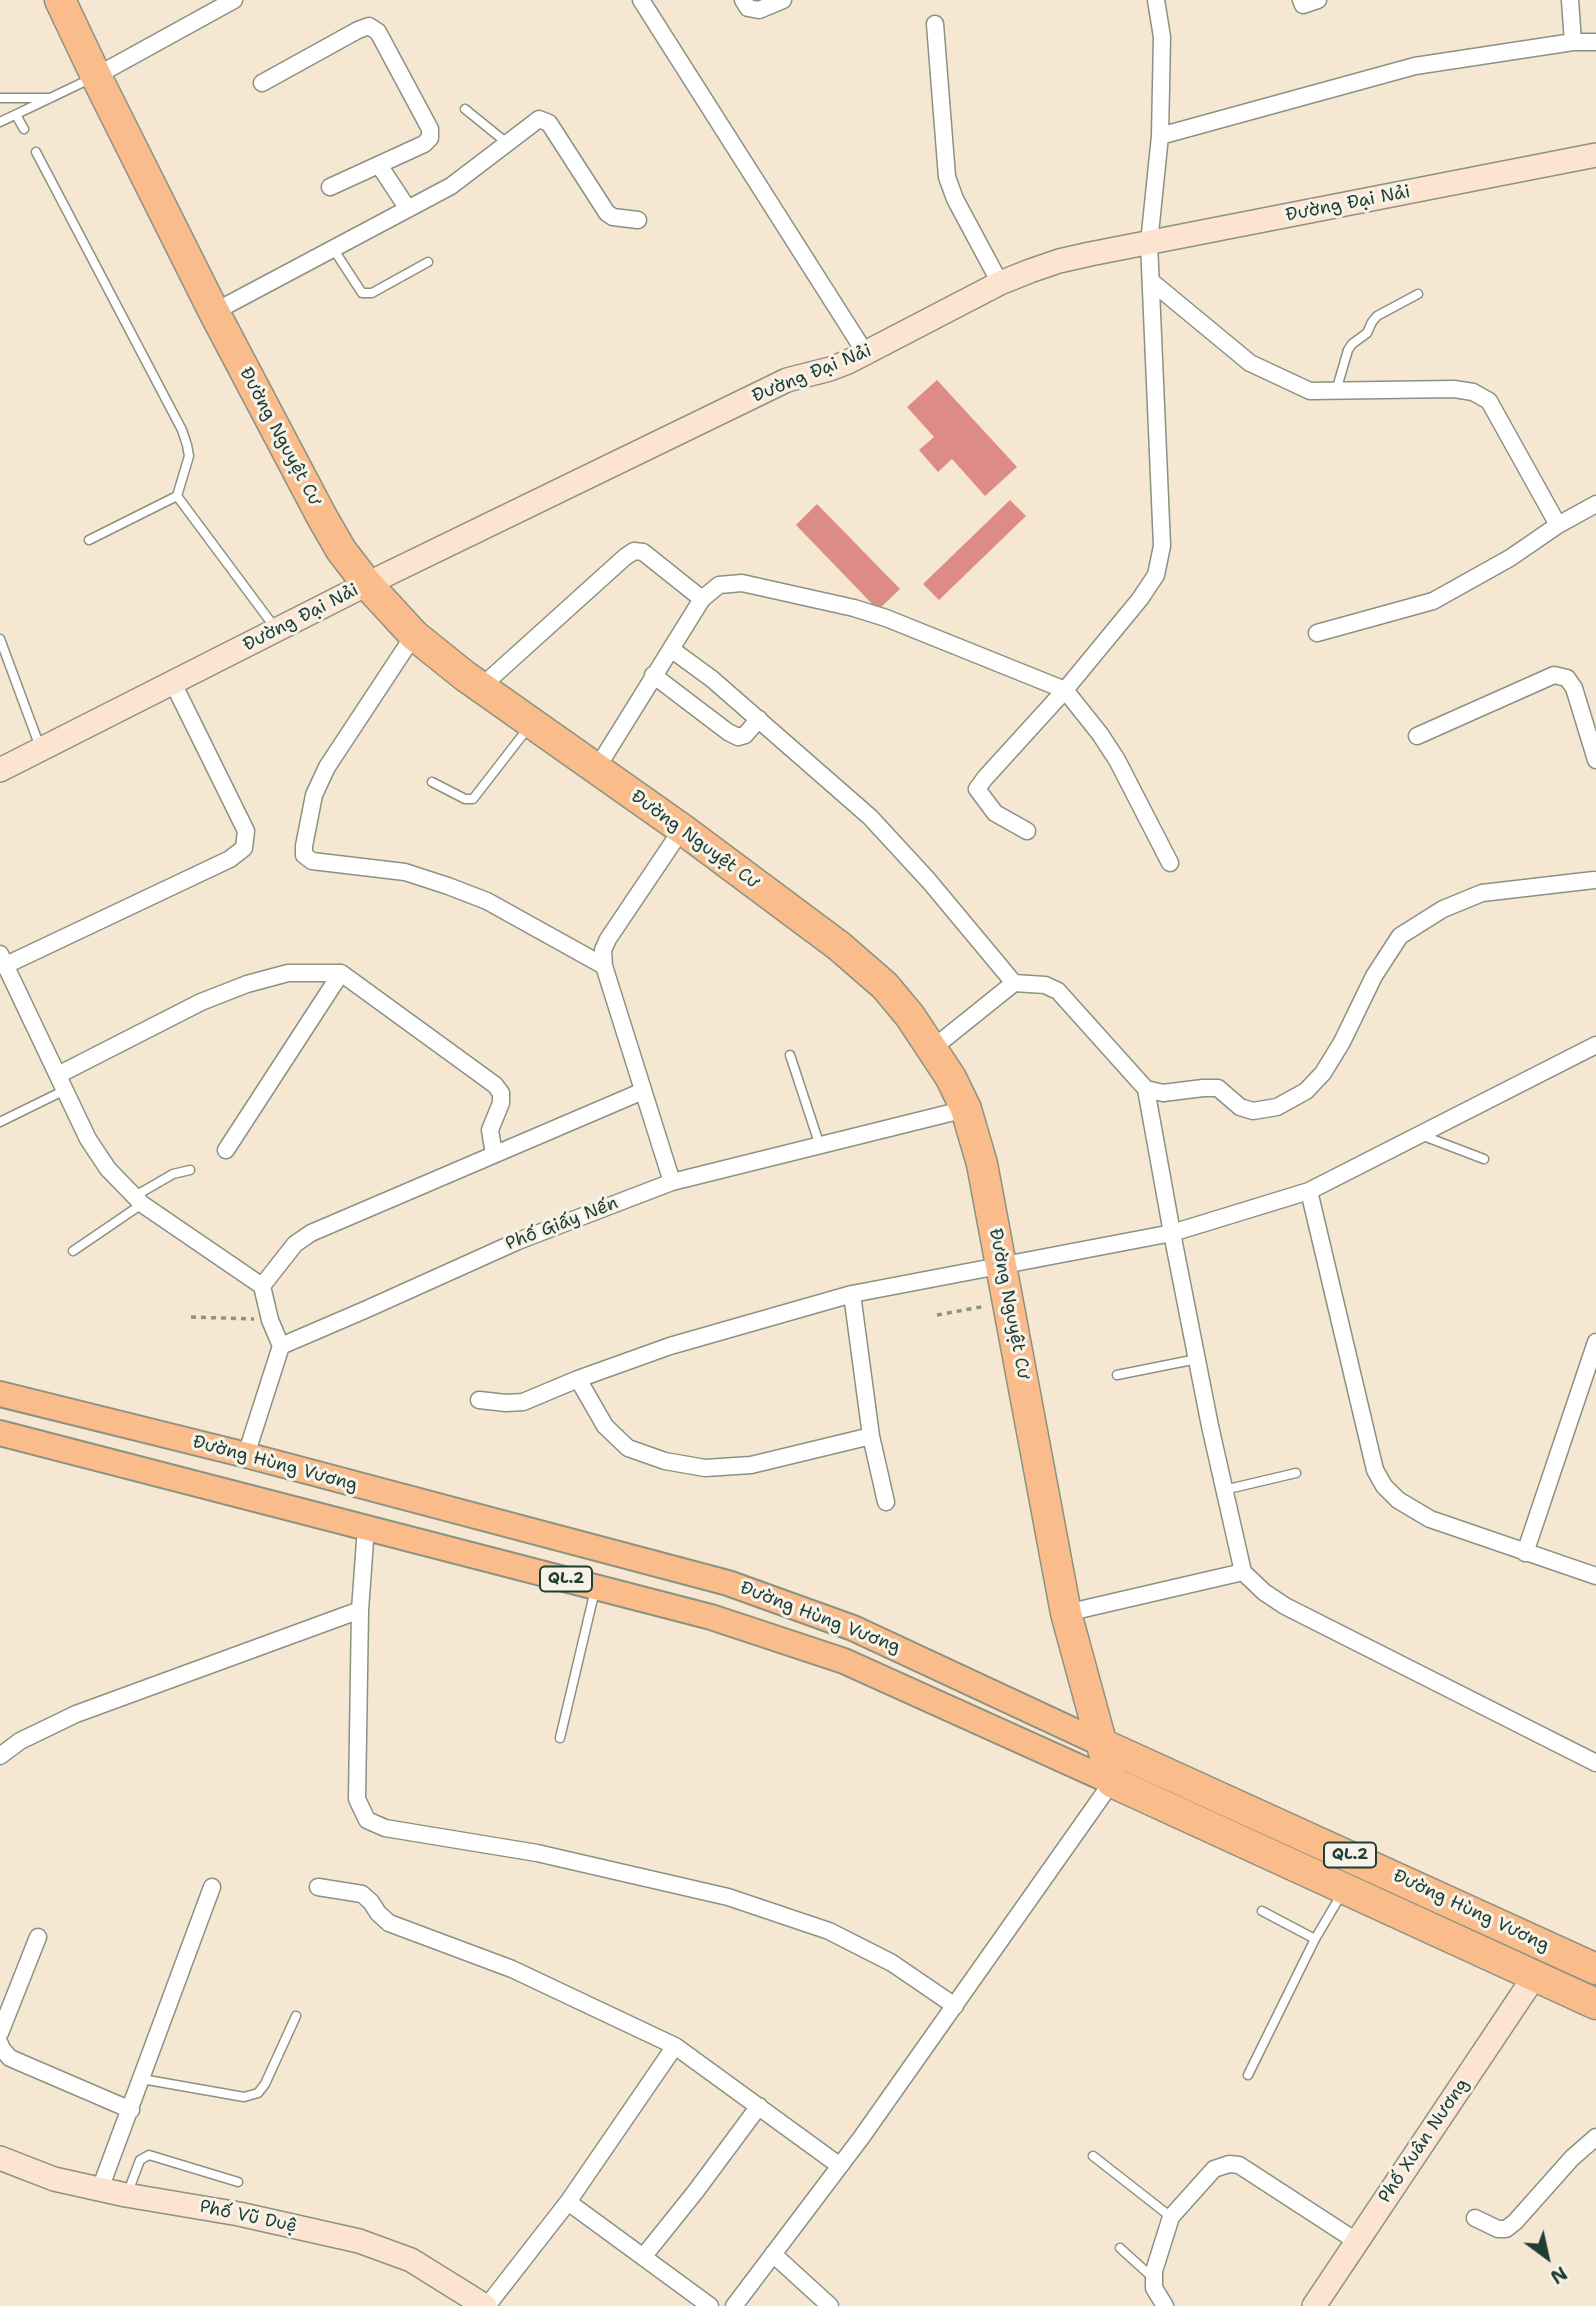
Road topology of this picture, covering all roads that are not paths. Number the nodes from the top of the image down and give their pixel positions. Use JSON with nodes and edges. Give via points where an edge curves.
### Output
{"nodes":[{"id":1,"x":60,"y":0,"type":"edge"},
{"id":2,"x":234,"y":0,"type":"edge"},
{"id":3,"x":641,"y":0,"type":"edge"},
{"id":4,"x":743,"y":0,"type":"edge"},
{"id":5,"x":783,"y":0,"type":"edge"},
{"id":6,"x":1156,"y":0,"type":"edge"},
{"id":7,"x":1301,"y":0,"type":"edge"},
{"id":8,"x":1318,"y":0,"type":"edge"},
{"id":9,"x":1570,"y":0,"type":"edge"},
{"id":10,"x":935,"y":24,"type":"dead end"},
{"id":11,"x":1573,"y":42,"type":"junction"},
{"id":12,"x":1596,"y":42,"type":"edge"},
{"id":13,"x":96,"y":76,"type":"junction"},
{"id":14,"x":262,"y":83,"type":"dead end"},
{"id":15,"x":0,"y":98,"type":"edge"},
{"id":16,"x":53,"y":98,"type":"junction"},
{"id":17,"x":466,"y":109,"type":"dead end"},
{"id":18,"x":16,"y":114,"type":"junction"},
{"id":19,"x":0,"y":122,"type":"edge"},
{"id":20,"x":24,"y":129,"type":"dead end"},
{"id":21,"x":1160,"y":136,"type":"junction"},
{"id":22,"x":507,"y":144,"type":"junction"},
{"id":23,"x":36,"y":152,"type":"dead end"},
{"id":24,"x":1596,"y":155,"type":"edge"},
{"id":25,"x":379,"y":165,"type":"junction"},
{"id":26,"x":330,"y":187,"type":"dead end"},
{"id":27,"x":408,"y":209,"type":"junction"},
{"id":28,"x":638,"y":220,"type":"dead end"},
{"id":29,"x":1149,"y":243,"type":"junction"},
{"id":30,"x":334,"y":250,"type":"junction"},
{"id":31,"x":428,"y":262,"type":"dead end"},
{"id":32,"x":1152,"y":282,"type":"junction"},
{"id":33,"x":1000,"y":283,"type":"junction"},
{"id":34,"x":1418,"y":294,"type":"dead end"},
{"id":35,"x":214,"y":312,"type":"junction"},
{"id":36,"x":866,"y":354,"type":"junction"},
{"id":37,"x":1336,"y":391,"type":"junction"},
{"id":38,"x":177,"y":496,"type":"junction"},
{"id":39,"x":1596,"y":504,"type":"edge"},
{"id":40,"x":1558,"y":525,"type":"junction"},
{"id":41,"x":89,"y":540,"type":"dead end"},
{"id":42,"x":366,"y":584,"type":"junction"},
{"id":43,"x":702,"y":599,"type":"junction"},
{"id":44,"x":277,"y":630,"type":"junction"},
{"id":45,"x":1317,"y":633,"type":"dead end"},
{"id":46,"x":414,"y":635,"type":"junction"},
{"id":47,"x":0,"y":639,"type":"edge"},
{"id":48,"x":671,"y":649,"type":"junction"},
{"id":49,"x":653,"y":675,"type":"junction"},
{"id":50,"x":173,"y":683,"type":"junction"},
{"id":51,"x":481,"y":687,"type":"junction"},
{"id":52,"x":1065,"y":690,"type":"junction"},
{"id":53,"x":759,"y":719,"type":"junction"},
{"id":54,"x":532,"y":723,"type":"junction"},
{"id":55,"x":1417,"y":736,"type":"dead end"},
{"id":56,"x":41,"y":749,"type":"junction"},
{"id":57,"x":1596,"y":760,"type":"edge"},
{"id":58,"x":597,"y":768,"type":"junction"},
{"id":59,"x":0,"y":769,"type":"edge"},
{"id":60,"x":432,"y":782,"type":"dead end"},
{"id":61,"x":682,"y":829,"type":"junction"},
{"id":62,"x":1027,"y":831,"type":"dead end"},
{"id":63,"x":1170,"y":863,"type":"dead end"},
{"id":64,"x":1595,"y":880,"type":"edge"},
{"id":65,"x":3,"y":960,"type":"edge"},
{"id":66,"x":604,"y":966,"type":"junction"},
{"id":67,"x":341,"y":972,"type":"junction"},
{"id":68,"x":1014,"y":982,"type":"junction"},
{"id":69,"x":1596,"y":1045,"type":"edge"},
{"id":70,"x":933,"y":1048,"type":"junction"},
{"id":71,"x":790,"y":1055,"type":"dead end"},
{"id":72,"x":58,"y":1075,"type":"junction"},
{"id":73,"x":1146,"y":1089,"type":"junction"},
{"id":74,"x":65,"y":1090,"type":"junction"},
{"id":75,"x":643,"y":1090,"type":"junction"},
{"id":76,"x":966,"y":1109,"type":"junction"},
{"id":77,"x":0,"y":1122,"type":"edge"},
{"id":78,"x":1421,"y":1135,"type":"junction"},
{"id":79,"x":820,"y":1146,"type":"junction"},
{"id":80,"x":226,"y":1150,"type":"dead end"},
{"id":81,"x":494,"y":1154,"type":"junction"},
{"id":82,"x":1484,"y":1159,"type":"dead end"},
{"id":83,"x":190,"y":1170,"type":"dead end"},
{"id":84,"x":672,"y":1182,"type":"junction"},
{"id":85,"x":1309,"y":1191,"type":"junction"},
{"id":86,"x":138,"y":1200,"type":"junction"},
{"id":87,"x":1172,"y":1233,"type":"junction"},
{"id":88,"x":73,"y":1251,"type":"dead end"},
{"id":89,"x":1002,"y":1265,"type":"junction"},
{"id":90,"x":262,"y":1286,"type":"junction"},
{"id":91,"x":852,"y":1294,"type":"junction"},
{"id":92,"x":1596,"y":1342,"type":"edge"},
{"id":93,"x":281,"y":1346,"type":"junction"},
{"id":94,"x":1197,"y":1359,"type":"junction"},
{"id":95,"x":1117,"y":1375,"type":"dead end"},
{"id":96,"x":578,"y":1379,"type":"junction"},
{"id":97,"x":0,"y":1394,"type":"edge"},
{"id":98,"x":479,"y":1400,"type":"dead end"},
{"id":99,"x":0,"y":1433,"type":"edge"},
{"id":100,"x":872,"y":1437,"type":"junction"},
{"id":101,"x":215,"y":1448,"type":"junction"},
{"id":102,"x":247,"y":1455,"type":"junction"},
{"id":103,"x":1296,"y":1474,"type":"dead end"},
{"id":104,"x":204,"y":1485,"type":"junction"},
{"id":105,"x":1224,"y":1490,"type":"junction"},
{"id":106,"x":886,"y":1502,"type":"dead end"},
{"id":107,"x":366,"y":1527,"type":"junction"},
{"id":108,"x":1525,"y":1553,"type":"junction"},
{"id":109,"x":1242,"y":1572,"type":"junction"},
{"id":110,"x":1596,"y":1576,"type":"edge"},
{"id":111,"x":596,"y":1587,"type":"junction"},
{"id":112,"x":360,"y":1610,"type":"junction"},
{"id":113,"x":1066,"y":1613,"type":"junction"},
{"id":114,"x":560,"y":1738,"type":"dead end"},
{"id":115,"x":1102,"y":1744,"type":"junction"},
{"id":116,"x":0,"y":1755,"type":"edge"},
{"id":117,"x":1596,"y":1763,"type":"edge"},
{"id":118,"x":1112,"y":1782,"type":"junction"},
{"id":119,"x":212,"y":1887,"type":"dead end"},
{"id":120,"x":318,"y":1887,"type":"dead end"},
{"id":121,"x":1344,"y":1889,"type":"junction"},
{"id":122,"x":1262,"y":1911,"type":"dead end"},
{"id":123,"x":38,"y":1937,"type":"dead end"},
{"id":124,"x":1315,"y":1939,"type":"junction"},
{"id":125,"x":1596,"y":1969,"type":"edge"},
{"id":126,"x":1534,"y":1977,"type":"junction"},
{"id":127,"x":1596,"y":2004,"type":"edge"},
{"id":128,"x":955,"y":2006,"type":"junction"},
{"id":129,"x":296,"y":2017,"type":"dead end"},
{"id":130,"x":0,"y":2033,"type":"edge"},
{"id":131,"x":0,"y":2045,"type":"edge"},
{"id":132,"x":675,"y":2046,"type":"junction"},
{"id":133,"x":1248,"y":2075,"type":"dead end"},
{"id":134,"x":142,"y":2080,"type":"junction"},
{"id":135,"x":759,"y":2106,"type":"junction"},
{"id":136,"x":131,"y":2110,"type":"junction"},
{"id":137,"x":1596,"y":2137,"type":"edge"},
{"id":138,"x":1093,"y":2156,"type":"dead end"},
{"id":139,"x":0,"y":2158,"type":"edge"},
{"id":140,"x":840,"y":2166,"type":"junction"},
{"id":141,"x":238,"y":2182,"type":"dead end"},
{"id":142,"x":100,"y":2189,"type":"junction"},
{"id":143,"x":127,"y":2195,"type":"junction"},
{"id":144,"x":568,"y":2202,"type":"junction"},
{"id":145,"x":1171,"y":2217,"type":"junction"},
{"id":146,"x":1475,"y":2218,"type":"dead end"},
{"id":147,"x":1356,"y":2241,"type":"junction"},
{"id":148,"x":1120,"y":2248,"type":"dead end"},
{"id":149,"x":773,"y":2254,"type":"junction"},
{"id":150,"x":643,"y":2258,"type":"junction"},
{"id":151,"x":1154,"y":2279,"type":"junction"},
{"id":152,"x":486,"y":2306,"type":"edge"},
{"id":153,"x":710,"y":2306,"type":"edge"},
{"id":154,"x":734,"y":2306,"type":"edge"},
{"id":155,"x":830,"y":2306,"type":"edge"},
{"id":156,"x":1165,"y":2306,"type":"edge"},
{"id":157,"x":1314,"y":2306,"type":"edge"}],
"edges":[{"from":1,"to":13,"type":"highway","name":"Đường Nguyệt Cư"},
{"from":2,"to":13,"type":"street"},
{"from":3,"to":36,"type":"street"},
{"from":4,"to":5,"type":"street","via":[[748,8],[759,10]]},
{"from":6,"to":21,"type":"street","via":[[1162,37]]},
{"from":7,"to":8,"type":"street","via":[[1303,5]]},
{"from":9,"to":11,"type":"street"},
{"from":10,"to":33,"type":"street","via":[[947,177]]},
{"from":11,"to":12,"type":"street"},
{"from":11,"to":21,"type":"street","via":[[1415,66]]},
{"from":13,"to":16,"type":"lane"},
{"from":13,"to":35,"type":"highway","name":"Đường Nguyệt Cư"},
{"from":14,"to":25,"type":"street","via":[[369,26],[378,32],[430,129],[424,144]]},
{"from":15,"to":16,"type":"lane"},
{"from":16,"to":18,"type":"lane"},
{"from":17,"to":22,"type":"lane"},
{"from":18,"to":19,"type":"lane"},
{"from":18,"to":20,"type":"lane"},
{"from":21,"to":29,"type":"street"},
{"from":22,"to":27,"type":"street","via":[[451,186]]},
{"from":22,"to":28,"type":"street","via":[[539,119],[549,122],[607,213]]},
{"from":23,"to":38,"type":"lane","via":[[182,430],[188,456]]},
{"from":24,"to":29,"type":"street","name":"Đường Đại Nải"},
{"from":25,"to":26,"type":"street"},
{"from":25,"to":27,"type":"street"},
{"from":27,"to":30,"type":"street"},
{"from":29,"to":32,"type":"street"},
{"from":29,"to":33,"type":"street","name":"Đường Đại Nải","via":[[1059,261]]},
{"from":30,"to":31,"type":"lane","via":[[362,293],[372,293]]},
{"from":30,"to":35,"type":"street"},
{"from":32,"to":37,"type":"street","via":[[1250,363],[1310,391]]},
{"from":32,"to":52,"type":"street","via":[[1162,547],[1156,575],[1140,600]]},
{"from":33,"to":36,"type":"street","name":"Đường Đại Nải"},
{"from":34,"to":37,"type":"lane","via":[[1377,316],[1367,333],[1352,344]]},
{"from":35,"to":42,"type":"highway","name":"Đường Nguyệt Cư","via":[[322,517]]},
{"from":36,"to":42,"type":"street","name":"Đường Đại Nải","via":[[788,380]]},
{"from":37,"to":40,"type":"street","via":[[1454,389],[1489,401]]},
{"from":38,"to":41,"type":"lane"},
{"from":38,"to":44,"type":"lane"},
{"from":39,"to":40,"type":"street"},
{"from":40,"to":45,"type":"street","via":[[1433,601]]},
{"from":42,"to":44,"type":"street","name":"Đường Đại Nải"},
{"from":42,"to":46,"type":"highway","name":"Đường Nguyệt Cư"},
{"from":43,"to":48,"type":"street"},
{"from":43,"to":51,"type":"street","via":[[643,552],[634,551]]},
{"from":43,"to":52,"type":"street","via":[[719,585],[742,583],[854,608]]},
{"from":44,"to":50,"type":"street","name":"Đường Đại Nải"},
{"from":46,"to":51,"type":"highway","name":"Đường Nguyệt Cư"},
{"from":46,"to":66,"type":"street","via":[[327,767],[314,795],[304,855],[312,860],[405,872],[448,886],[487,901]]},
{"from":47,"to":56,"type":"lane"},
{"from":48,"to":49,"type":"street"},
{"from":48,"to":53,"type":"street"},
{"from":49,"to":53,"type":"street","via":[[738,737]]},
{"from":49,"to":58,"type":"street"},
{"from":50,"to":56,"type":"street","name":"Đường Đại Nải"},
{"from":50,"to":65,"type":"street","via":[[246,831],[244,848],[230,859]]},
{"from":51,"to":54,"type":"highway","name":"Đường Nguyệt Cư"},
{"from":52,"to":62,"type":"street","via":[[977,789],[995,813]]},
{"from":52,"to":63,"type":"street","via":[[1116,760]]},
{"from":53,"to":68,"type":"street","via":[[870,817]]},
{"from":54,"to":58,"type":"highway","name":"Đường Nguyệt Cư"},
{"from":54,"to":60,"type":"lane","via":[[473,799]]},
{"from":55,"to":57,"type":"street","via":[[1554,675],[1567,678],[1574,688]]},
{"from":56,"to":59,"type":"street","name":"Đường Đại Nải"},
{"from":58,"to":61,"type":"highway","name":"Đường Nguyệt Cư"},
{"from":61,"to":66,"type":"street","via":[[608,939]]},
{"from":61,"to":70,"type":"highway","name":"Đường Nguyệt Cư","via":[[885,986]]},
{"from":64,"to":73,"type":"street","via":[[1482,893],[1443,909],[1400,936],[1323,1073],[1306,1091],[1277,1107],[1253,1111],[1240,1107],[1217,1088],[1163,1093]]},
{"from":65,"to":72,"type":"street"},
{"from":66,"to":75,"type":"street"},
{"from":67,"to":72,"type":"street","via":[[288,973],[247,984],[201,1002]]},
{"from":67,"to":80,"type":"street"},
{"from":67,"to":81,"type":"street","via":[[495,1085],[501,1103],[490,1130]]},
{"from":68,"to":70,"type":"street"},
{"from":68,"to":73,"type":"street","via":[[1058,991]]},
{"from":69,"to":78,"type":"street"},
{"from":70,"to":76,"type":"highway","name":"Đường Nguyệt Cư"},
{"from":71,"to":79,"type":"lane"},
{"from":72,"to":74,"type":"street"},
{"from":73,"to":87,"type":"street"},
{"from":74,"to":77,"type":"lane"},
{"from":74,"to":86,"type":"street","via":[[88,1139],[108,1169]]},
{"from":75,"to":81,"type":"street"},
{"from":75,"to":84,"type":"street"},
{"from":76,"to":79,"type":"street","name":"Phố Giấy Nến"},
{"from":76,"to":89,"type":"highway","name":"Đường Nguyệt Cư"},
{"from":78,"to":82,"type":"lane"},
{"from":78,"to":85,"type":"street"},
{"from":79,"to":84,"type":"street","name":"Phố Giấy Nến"},
{"from":81,"to":90,"type":"street","via":[[311,1233],[295,1244]]},
{"from":83,"to":86,"type":"lane","via":[[173,1174]]},
{"from":84,"to":93,"type":"street","name":"Phố Giấy Nến","via":[[518,1241]]},
{"from":85,"to":87,"type":"street"},
{"from":85,"to":108,"type":"street","via":[[1375,1470],[1384,1486],[1430,1519]]},
{"from":86,"to":88,"type":"lane"},
{"from":86,"to":90,"type":"street"},
{"from":87,"to":89,"type":"street"},
{"from":87,"to":94,"type":"street"},
{"from":89,"to":91,"type":"street"},
{"from":89,"to":113,"type":"highway","name":"Đường Nguyệt Cư"},
{"from":90,"to":93,"type":"street"},
{"from":91,"to":96,"type":"street","via":[[670,1346]]},
{"from":91,"to":100,"type":"street"},
{"from":92,"to":108,"type":"street"},
{"from":93,"to":102,"type":"street"},
{"from":94,"to":95,"type":"lane"},
{"from":94,"to":105,"type":"street"},
{"from":96,"to":98,"type":"street","via":[[523,1402]]},
{"from":96,"to":100,"type":"street","via":[[605,1426],[628,1448],[665,1461],[705,1468],[751,1465]]},
{"from":97,"to":101,"type":"main road","name":"Đường Hùng Vương","number":"QL.2"},
{"from":99,"to":104,"type":"main road","name":"Đường Hùng Vương","number":"QL.2"},
{"from":100,"to":106,"type":"street"},
{"from":101,"to":102,"type":"main road","name":"Đường Hùng Vương","number":"QL.2"},
{"from":101,"to":104,"type":"main road"},
{"from":102,"to":115,"type":"main road","name":"Đường Hùng Vương","number":"QL.2","via":[[729,1583],[853,1628]]},
{"from":103,"to":105,"type":"lane"},
{"from":104,"to":107,"type":"main road","name":"Đường Hùng Vương","number":"QL.2"},
{"from":105,"to":109,"type":"street"},
{"from":107,"to":111,"type":"main road","name":"Đường Hùng Vương","number":"QL.2"},
{"from":107,"to":112,"type":"street"},
{"from":108,"to":110,"type":"street"},
{"from":109,"to":113,"type":"street"},
{"from":109,"to":117,"type":"street","via":[[1285,1606]]},
{"from":111,"to":114,"type":"lane"},
{"from":111,"to":118,"type":"main road","name":"Đường Hùng Vương","number":"QL.2","via":[[711,1617],[844,1661]]},
{"from":112,"to":116,"type":"street","via":[[76,1714]]},
{"from":112,"to":128,"type":"street","via":[[357,1799],[366,1821],[537,1853],[727,1897],[828,1931],[892,1963]]},
{"from":113,"to":115,"type":"highway","name":"Đường Nguyệt Cư"},
{"from":115,"to":118,"type":"highway","name":"Đường Nguyệt Cư"},
{"from":115,"to":125,"type":"highway","name":"Đường Hùng Vương","number":"QL.2"},
{"from":118,"to":121,"type":"highway","name":"Đường Hùng Vương","number":"QL.2"},
{"from":118,"to":128,"type":"street"},
{"from":119,"to":134,"type":"street"},
{"from":120,"to":132,"type":"street","via":[[362,1894],[389,1923],[512,1969]]},
{"from":121,"to":124,"type":"lane"},
{"from":121,"to":126,"type":"highway","name":"Đường Hùng Vương","number":"QL.2"},
{"from":122,"to":124,"type":"lane"},
{"from":123,"to":130,"type":"street"},
{"from":124,"to":133,"type":"lane"},
{"from":126,"to":127,"type":"highway","name":"Đường Hùng Vương","number":"QL.2"},
{"from":126,"to":147,"type":"street","name":"Phố Xuân Nương"},
{"from":128,"to":140,"type":"street"},
{"from":129,"to":134,"type":"lane","via":[[258,2092],[243,2097]]},
{"from":131,"to":136,"type":"street","via":[[10,2058]]},
{"from":132,"to":135,"type":"street"},
{"from":132,"to":144,"type":"street"},
{"from":134,"to":136,"type":"street"},
{"from":135,"to":140,"type":"street"},
{"from":135,"to":150,"type":"street"},
{"from":136,"to":142,"type":"street"},
{"from":137,"to":146,"type":"street","via":[[1506,2229]]},
{"from":138,"to":145,"type":"lane"},
{"from":139,"to":142,"type":"street","name":"Phố Vũ Duệ","via":[[54,2179]]},
{"from":140,"to":149,"type":"street"},
{"from":141,"to":143,"type":"lane","via":[[149,2155],[140,2160]]},
{"from":142,"to":143,"type":"street","name":"Phố Vũ Duệ"},
{"from":143,"to":152,"type":"street","name":"Phố Vũ Duệ","via":[[359,2241],[411,2260]]},
{"from":144,"to":150,"type":"street"},
{"from":144,"to":152,"type":"street"},
{"from":145,"to":147,"type":"street","via":[[1214,2169],[1239,2165]]},
{"from":145,"to":151,"type":"street"},
{"from":147,"to":157,"type":"street","name":"Phố Xuân Nương"},
{"from":148,"to":151,"type":"lane"},
{"from":149,"to":154,"type":"street"},
{"from":149,"to":155,"type":"street"},
{"from":150,"to":153,"type":"street"},
{"from":151,"to":156,"type":"street"}]}
